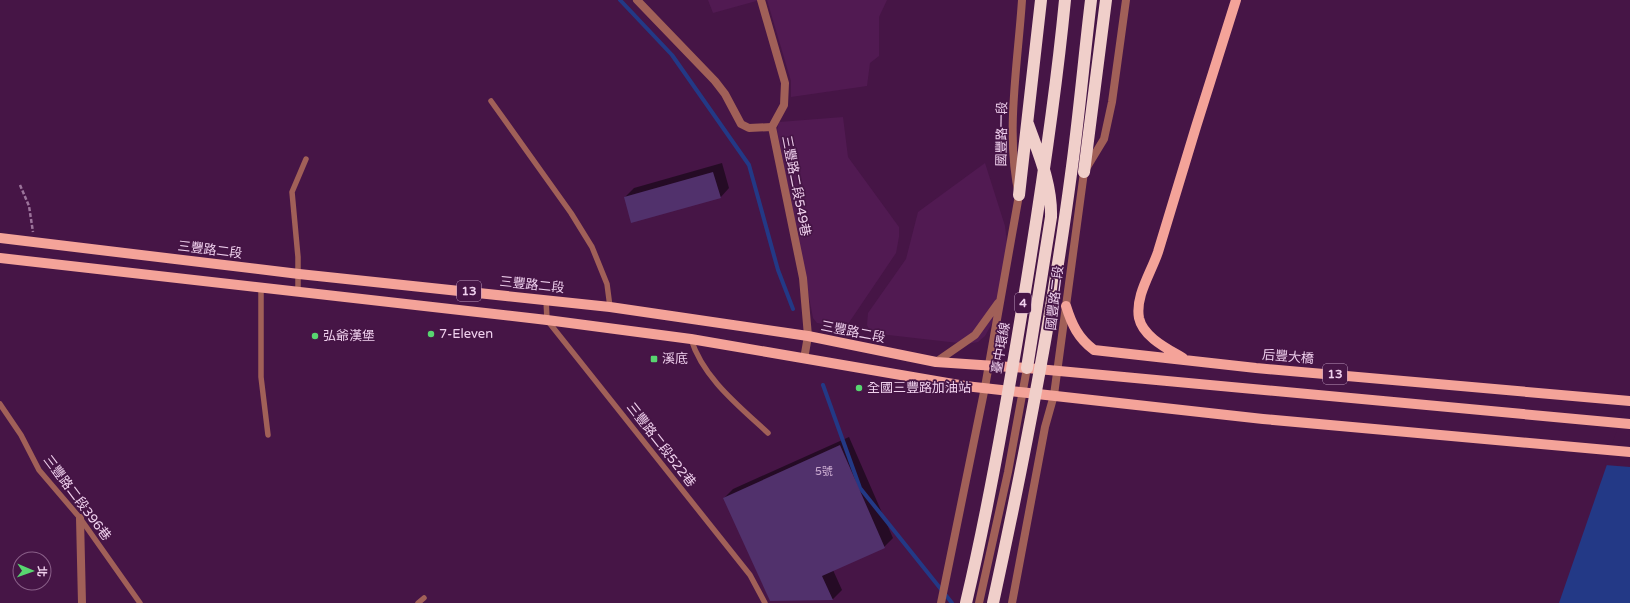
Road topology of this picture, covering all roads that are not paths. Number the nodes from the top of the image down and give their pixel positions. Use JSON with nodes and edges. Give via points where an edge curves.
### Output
{"nodes":[{"id":1,"x":637,"y":0,"type":"edge"},
{"id":2,"x":761,"y":0,"type":"edge"},
{"id":3,"x":1022,"y":0,"type":"edge"},
{"id":4,"x":1040,"y":0,"type":"edge"},
{"id":5,"x":1064,"y":0,"type":"edge"},
{"id":6,"x":1091,"y":0,"type":"edge"},
{"id":7,"x":1106,"y":0,"type":"edge"},
{"id":8,"x":1126,"y":0,"type":"edge"},
{"id":9,"x":1236,"y":0,"type":"edge"},
{"id":10,"x":491,"y":101,"type":"dead end"},
{"id":11,"x":1028,"y":124,"type":"junction"},
{"id":12,"x":772,"y":127,"type":"junction"},
{"id":13,"x":306,"y":159,"type":"dead end"},
{"id":14,"x":1084,"y":172,"type":"junction"},
{"id":15,"x":1019,"y":195,"type":"junction"},
{"id":16,"x":0,"y":238,"type":"edge"},
{"id":17,"x":0,"y":258,"type":"edge"},
{"id":18,"x":299,"y":274,"type":"junction"},
{"id":19,"x":262,"y":288,"type":"junction"},
{"id":20,"x":1002,"y":291,"type":"junction"},
{"id":21,"x":298,"y":292,"type":"junction"},
{"id":22,"x":546,"y":299,"type":"junction"},
{"id":23,"x":1066,"y":306,"type":"junction"},
{"id":24,"x":610,"y":307,"type":"junction"},
{"id":25,"x":548,"y":320,"type":"junction"},
{"id":26,"x":808,"y":336,"type":"junction"},
{"id":27,"x":691,"y":339,"type":"junction"},
{"id":28,"x":804,"y":359,"type":"junction"},
{"id":29,"x":1187,"y":360,"type":"junction"},
{"id":30,"x":936,"y":362,"type":"junction"},
{"id":31,"x":988,"y":365,"type":"junction"},
{"id":32,"x":1027,"y":368,"type":"junction"},
{"id":33,"x":1058,"y":372,"type":"junction"},
{"id":34,"x":984,"y":387,"type":"junction"},
{"id":35,"x":1023,"y":391,"type":"junction"},
{"id":36,"x":1054,"y":395,"type":"junction"},
{"id":37,"x":1630,"y":401,"type":"edge"},
{"id":38,"x":0,"y":404,"type":"edge"},
{"id":39,"x":1630,"y":424,"type":"edge"},
{"id":40,"x":768,"y":433,"type":"dead end"},
{"id":41,"x":268,"y":435,"type":"dead end"},
{"id":42,"x":1630,"y":452,"type":"edge"},
{"id":43,"x":80,"y":518,"type":"junction"},
{"id":44,"x":424,"y":598,"type":"dead end"},
{"id":45,"x":82,"y":603,"type":"edge"},
{"id":46,"x":140,"y":603,"type":"edge"},
{"id":47,"x":418,"y":603,"type":"edge"},
{"id":48,"x":765,"y":603,"type":"edge"},
{"id":49,"x":941,"y":603,"type":"edge"},
{"id":50,"x":966,"y":603,"type":"edge"},
{"id":51,"x":979,"y":603,"type":"edge"},
{"id":52,"x":993,"y":603,"type":"edge"},
{"id":53,"x":1012,"y":603,"type":"edge"}],
"edges":[{"from":1,"to":12,"type":"street","via":[[715,81],[741,124],[749,128]]},
{"from":2,"to":12,"type":"street","name":"三豐路二段549巷","via":[[785,83],[784,105]]},
{"from":3,"to":15,"type":"street","name":"國豐路一段","via":[[1012,137],[1013,170]]},
{"from":4,"to":11,"type":"highway"},
{"from":5,"to":50,"type":"highway","name":"臺中環線","number":"4","via":[[1052,117],[1030,259],[997,456]]},
{"from":6,"to":52,"type":"highway","number":"4","via":[[1071,174],[1047,332],[1022,469]]},
{"from":7,"to":14,"type":"highway"},
{"from":8,"to":14,"type":"street","name":"國豐路二段","via":[[1112,102],[1104,139]]},
{"from":9,"to":29,"type":"main road","via":[[1157,256],[1138,308],[1139,320],[1156,342]]},
{"from":10,"to":24,"type":"lane","via":[[592,247],[607,284]]},
{"from":11,"to":15,"type":"highway"},
{"from":11,"to":32,"type":"highway","via":[[1052,199]]},
{"from":12,"to":26,"type":"street","name":"三豐路二段549巷","via":[[803,278]]},
{"from":13,"to":18,"type":"lane","via":[[292,192]]},
{"from":14,"to":23,"type":"street","name":"國豐路二段"},
{"from":15,"to":20,"type":"street","name":"國豐路一段"},
{"from":16,"to":18,"type":"main road","name":"三豐路二段","number":"13"},
{"from":17,"to":19,"type":"main road","number":"13"},
{"from":18,"to":21,"type":"lane"},
{"from":18,"to":22,"type":"main road","name":"三豐路二段","number":"13"},
{"from":19,"to":21,"type":"main road","number":"13"},
{"from":19,"to":41,"type":"lane","via":[[261,377]]},
{"from":20,"to":30,"type":"street","via":[[996,308],[975,335]]},
{"from":20,"to":31,"type":"street"},
{"from":21,"to":25,"type":"main road","number":"13"},
{"from":22,"to":24,"type":"main road","name":"三豐路二段","number":"13"},
{"from":22,"to":25,"type":"lane"},
{"from":23,"to":29,"type":"main road","name":"后豐大橋","number":"13","via":[[1072,327],[1083,342],[1094,350]]},
{"from":23,"to":33,"type":"street","name":"國豐路二段"},
{"from":24,"to":26,"type":"main road","name":"三豐路二段","number":"13"},
{"from":25,"to":27,"type":"main road","number":"13"},
{"from":25,"to":48,"type":"lane","name":"三豐路二段522巷","via":[[750,575]]},
{"from":26,"to":28,"type":"street","name":"三豐路二段549巷"},
{"from":26,"to":30,"type":"main road","name":"三豐路二段","number":"13"},
{"from":27,"to":28,"type":"main road","number":"13"},
{"from":27,"to":40,"type":"lane","via":[[696,355],[713,379]]},
{"from":28,"to":34,"type":"main road","number":"13"},
{"from":29,"to":37,"type":"main road","name":"后豐大橋","number":"13"},
{"from":30,"to":31,"type":"main road","name":"三豐路二段","number":"13"},
{"from":31,"to":32,"type":"main road","name":"三豐路二段","number":"13"},
{"from":31,"to":34,"type":"street"},
{"from":32,"to":33,"type":"main road","name":"三豐路二段","number":"13"},
{"from":32,"to":35,"type":"street"},
{"from":33,"to":36,"type":"street","name":"國豐路二段"},
{"from":33,"to":39,"type":"main road","number":"13"},
{"from":34,"to":35,"type":"main road","number":"13"},
{"from":34,"to":49,"type":"street"},
{"from":35,"to":36,"type":"main road","number":"13"},
{"from":35,"to":51,"type":"street"},
{"from":36,"to":42,"type":"main road","number":"13","via":[[1263,419]]},
{"from":36,"to":53,"type":"street","name":"國豐路二段","via":[[1045,427]]},
{"from":38,"to":43,"type":"lane","name":"三豐路二段396巷","via":[[21,435],[39,470]]},
{"from":43,"to":45,"type":"street"},
{"from":43,"to":46,"type":"lane","name":"三豐路二段396巷"},
{"from":44,"to":47,"type":"lane"}]}
